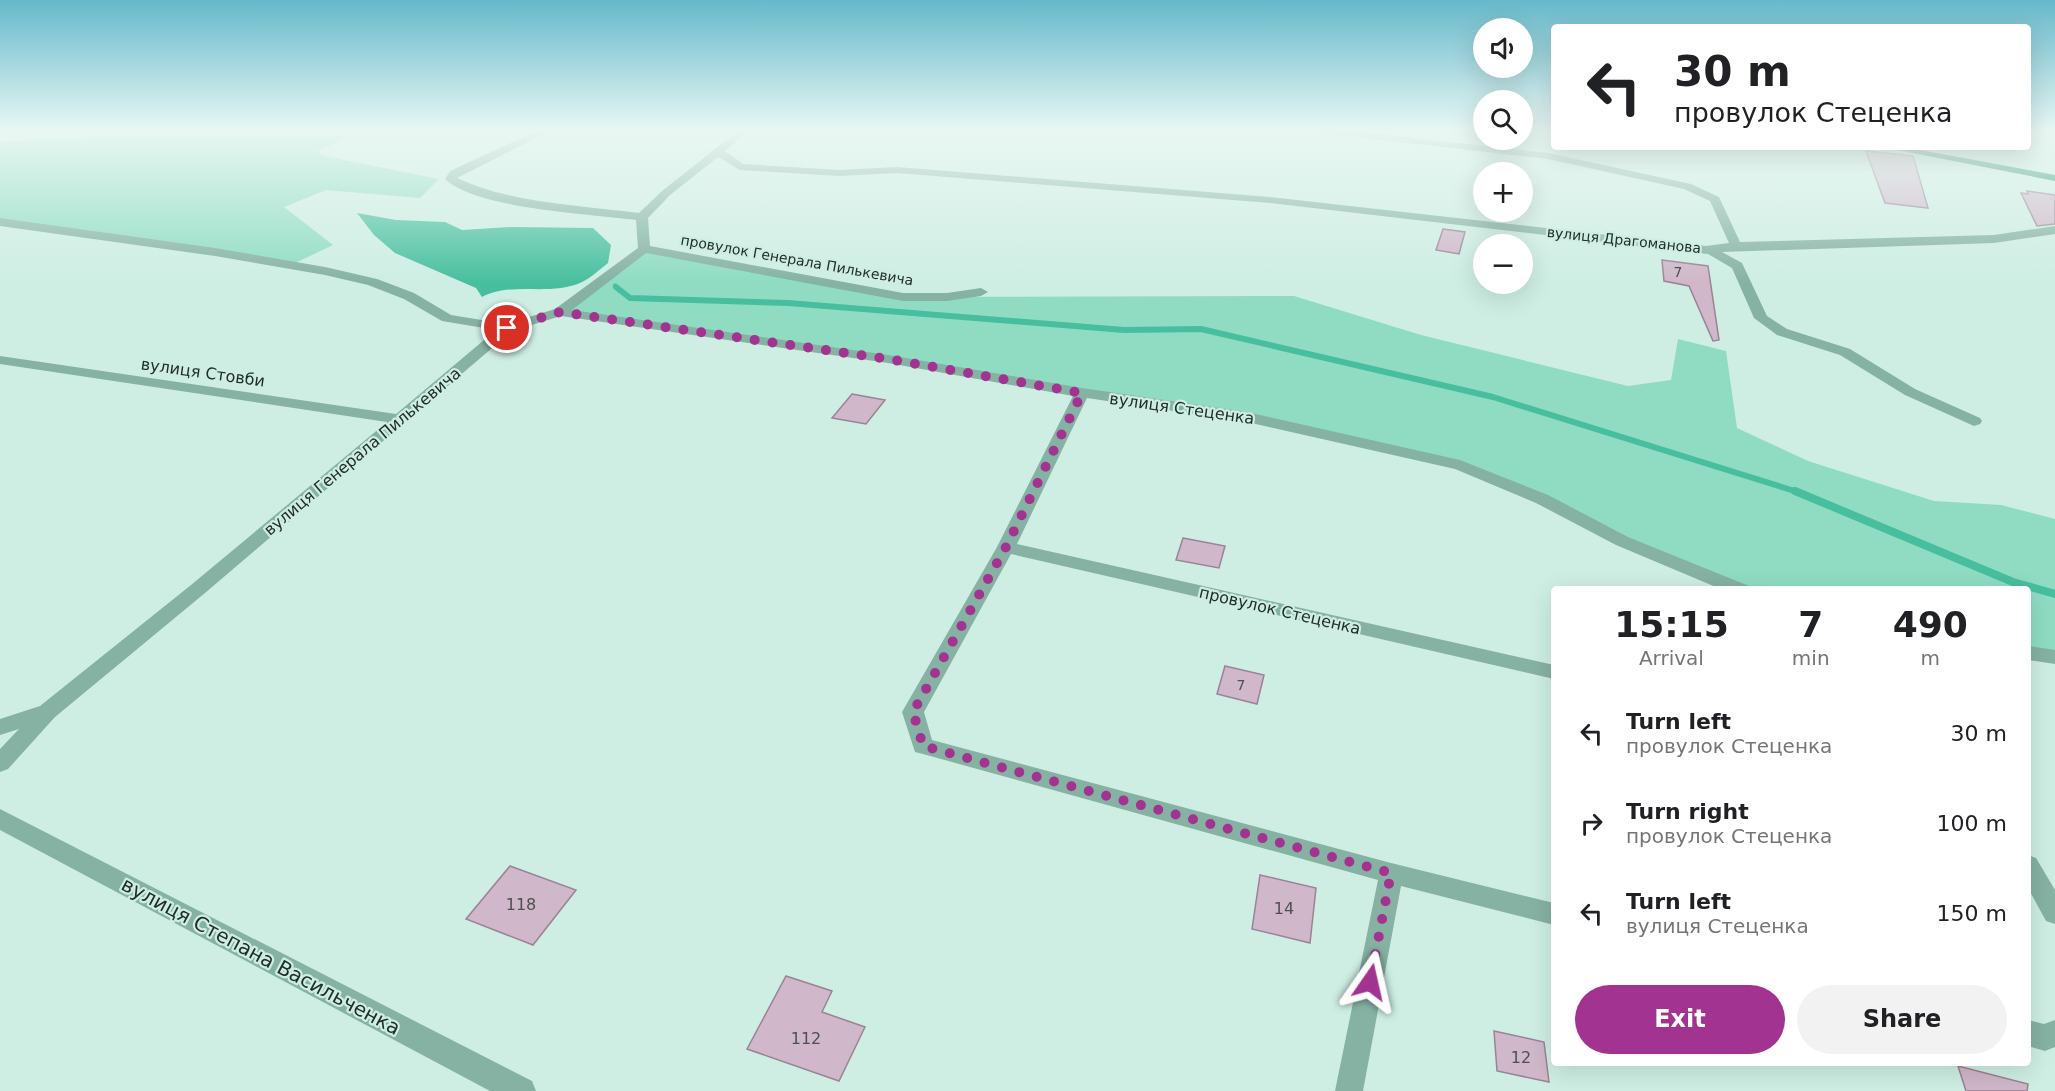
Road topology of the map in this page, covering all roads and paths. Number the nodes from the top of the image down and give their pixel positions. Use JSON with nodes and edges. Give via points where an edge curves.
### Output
{"nodes":[{"id":1,"x":454,"y":181,"type":"edge"},
{"id":2,"x":682,"y":181,"type":"edge"},
{"id":3,"x":1033,"y":181,"type":"edge"},
{"id":4,"x":1663,"y":181,"type":"edge"},
{"id":5,"x":642,"y":217,"type":"junction"},
{"id":6,"x":0,"y":222,"type":"edge"},
{"id":7,"x":2055,"y":230,"type":"edge"},
{"id":8,"x":1736,"y":246,"type":"junction"},
{"id":9,"x":644,"y":249,"type":"junction"},
{"id":10,"x":1709,"y":249,"type":"junction"},
{"id":11,"x":981,"y":292,"type":"dead end"},
{"id":12,"x":560,"y":312,"type":"junction"},
{"id":13,"x":507,"y":328,"type":"junction"},
{"id":14,"x":0,"y":360,"type":"edge"},
{"id":15,"x":1082,"y":393,"type":"junction"},
{"id":16,"x":401,"y":419,"type":"junction"},
{"id":17,"x":1974,"y":420,"type":"dead end"},
{"id":18,"x":1006,"y":547,"type":"junction"},
{"id":19,"x":1732,"y":586,"type":"edge"},
{"id":20,"x":2031,"y":653,"type":"edge"},
{"id":21,"x":2055,"y":657,"type":"edge"},
{"id":22,"x":1551,"y":671,"type":"edge"},
{"id":23,"x":47,"y":712,"type":"junction"},
{"id":24,"x":0,"y":727,"type":"edge"},
{"id":25,"x":0,"y":763,"type":"edge"},
{"id":26,"x":0,"y":819,"type":"edge"},
{"id":27,"x":2031,"y":870,"type":"edge"},
{"id":28,"x":1391,"y":873,"type":"junction"},
{"id":29,"x":1551,"y":913,"type":"edge"},
{"id":30,"x":2055,"y":913,"type":"edge"},
{"id":31,"x":2031,"y":1034,"type":"edge"},
{"id":32,"x":2055,"y":1034,"type":"edge"},
{"id":33,"x":522,"y":1091,"type":"edge"},
{"id":34,"x":1349,"y":1091,"type":"edge"}],
"edges":[{"from":1,"to":5,"type":"street","via":[[471,191],[496,197]]},
{"from":2,"to":5,"type":"street"},
{"from":3,"to":10,"type":"street","name":"вулиця Драгоманова","via":[[1270,200]]},
{"from":4,"to":8,"type":"street","via":[[1716,199]]},
{"from":5,"to":9,"type":"street"},
{"from":6,"to":13,"type":"street","via":[[325,271],[391,289],[447,318]]},
{"from":7,"to":8,"type":"street","name":"вулиця Драгоманова","via":[[1994,239]]},
{"from":8,"to":10,"type":"street","name":"вулиця Драгоманова"},
{"from":9,"to":11,"type":"street","name":"провулок Генерала Пилькевича","via":[[903,297]]},
{"from":9,"to":12,"type":"street","name":"вулиця Генерала Пилькевича"},
{"from":10,"to":17,"type":"street","name":"вулиця Драгоманова","via":[[1737,266],[1761,318],[1782,332],[1845,352],[1910,392]]},
{"from":12,"to":13,"type":"street","name":"вулиця Генерала Пилькевича"},
{"from":12,"to":15,"type":"street","name":"вулиця Стеценка","via":[[888,359]]},
{"from":13,"to":16,"type":"street","name":"вулиця Генерала Пилькевича"},
{"from":14,"to":16,"type":"street","name":"вулиця Стовби"},
{"from":15,"to":18,"type":"street"},
{"from":15,"to":19,"type":"street","name":"вулиця Стеценка","via":[[1247,417],[1460,465],[1542,499],[1622,541]]},
{"from":16,"to":23,"type":"street","name":"вулиця Генерала Пилькевича"},
{"from":18,"to":22,"type":"street","name":"провулок Стеценка"},
{"from":18,"to":28,"type":"street","via":[[913,712],[923,746]]},
{"from":20,"to":21,"type":"street"},
{"from":23,"to":24,"type":"street","name":"вулиця Генерала Пилькевича"},
{"from":23,"to":25,"type":"street","name":"вулиця Генерала Пилькевича"},
{"from":26,"to":33,"type":"street","name":"вулиця Степана Васильченка"},
{"from":27,"to":30,"type":"street"},
{"from":28,"to":29,"type":"street"},
{"from":28,"to":34,"type":"street"},
{"from":31,"to":32,"type":"street","via":[[2045,1038]]}]}
